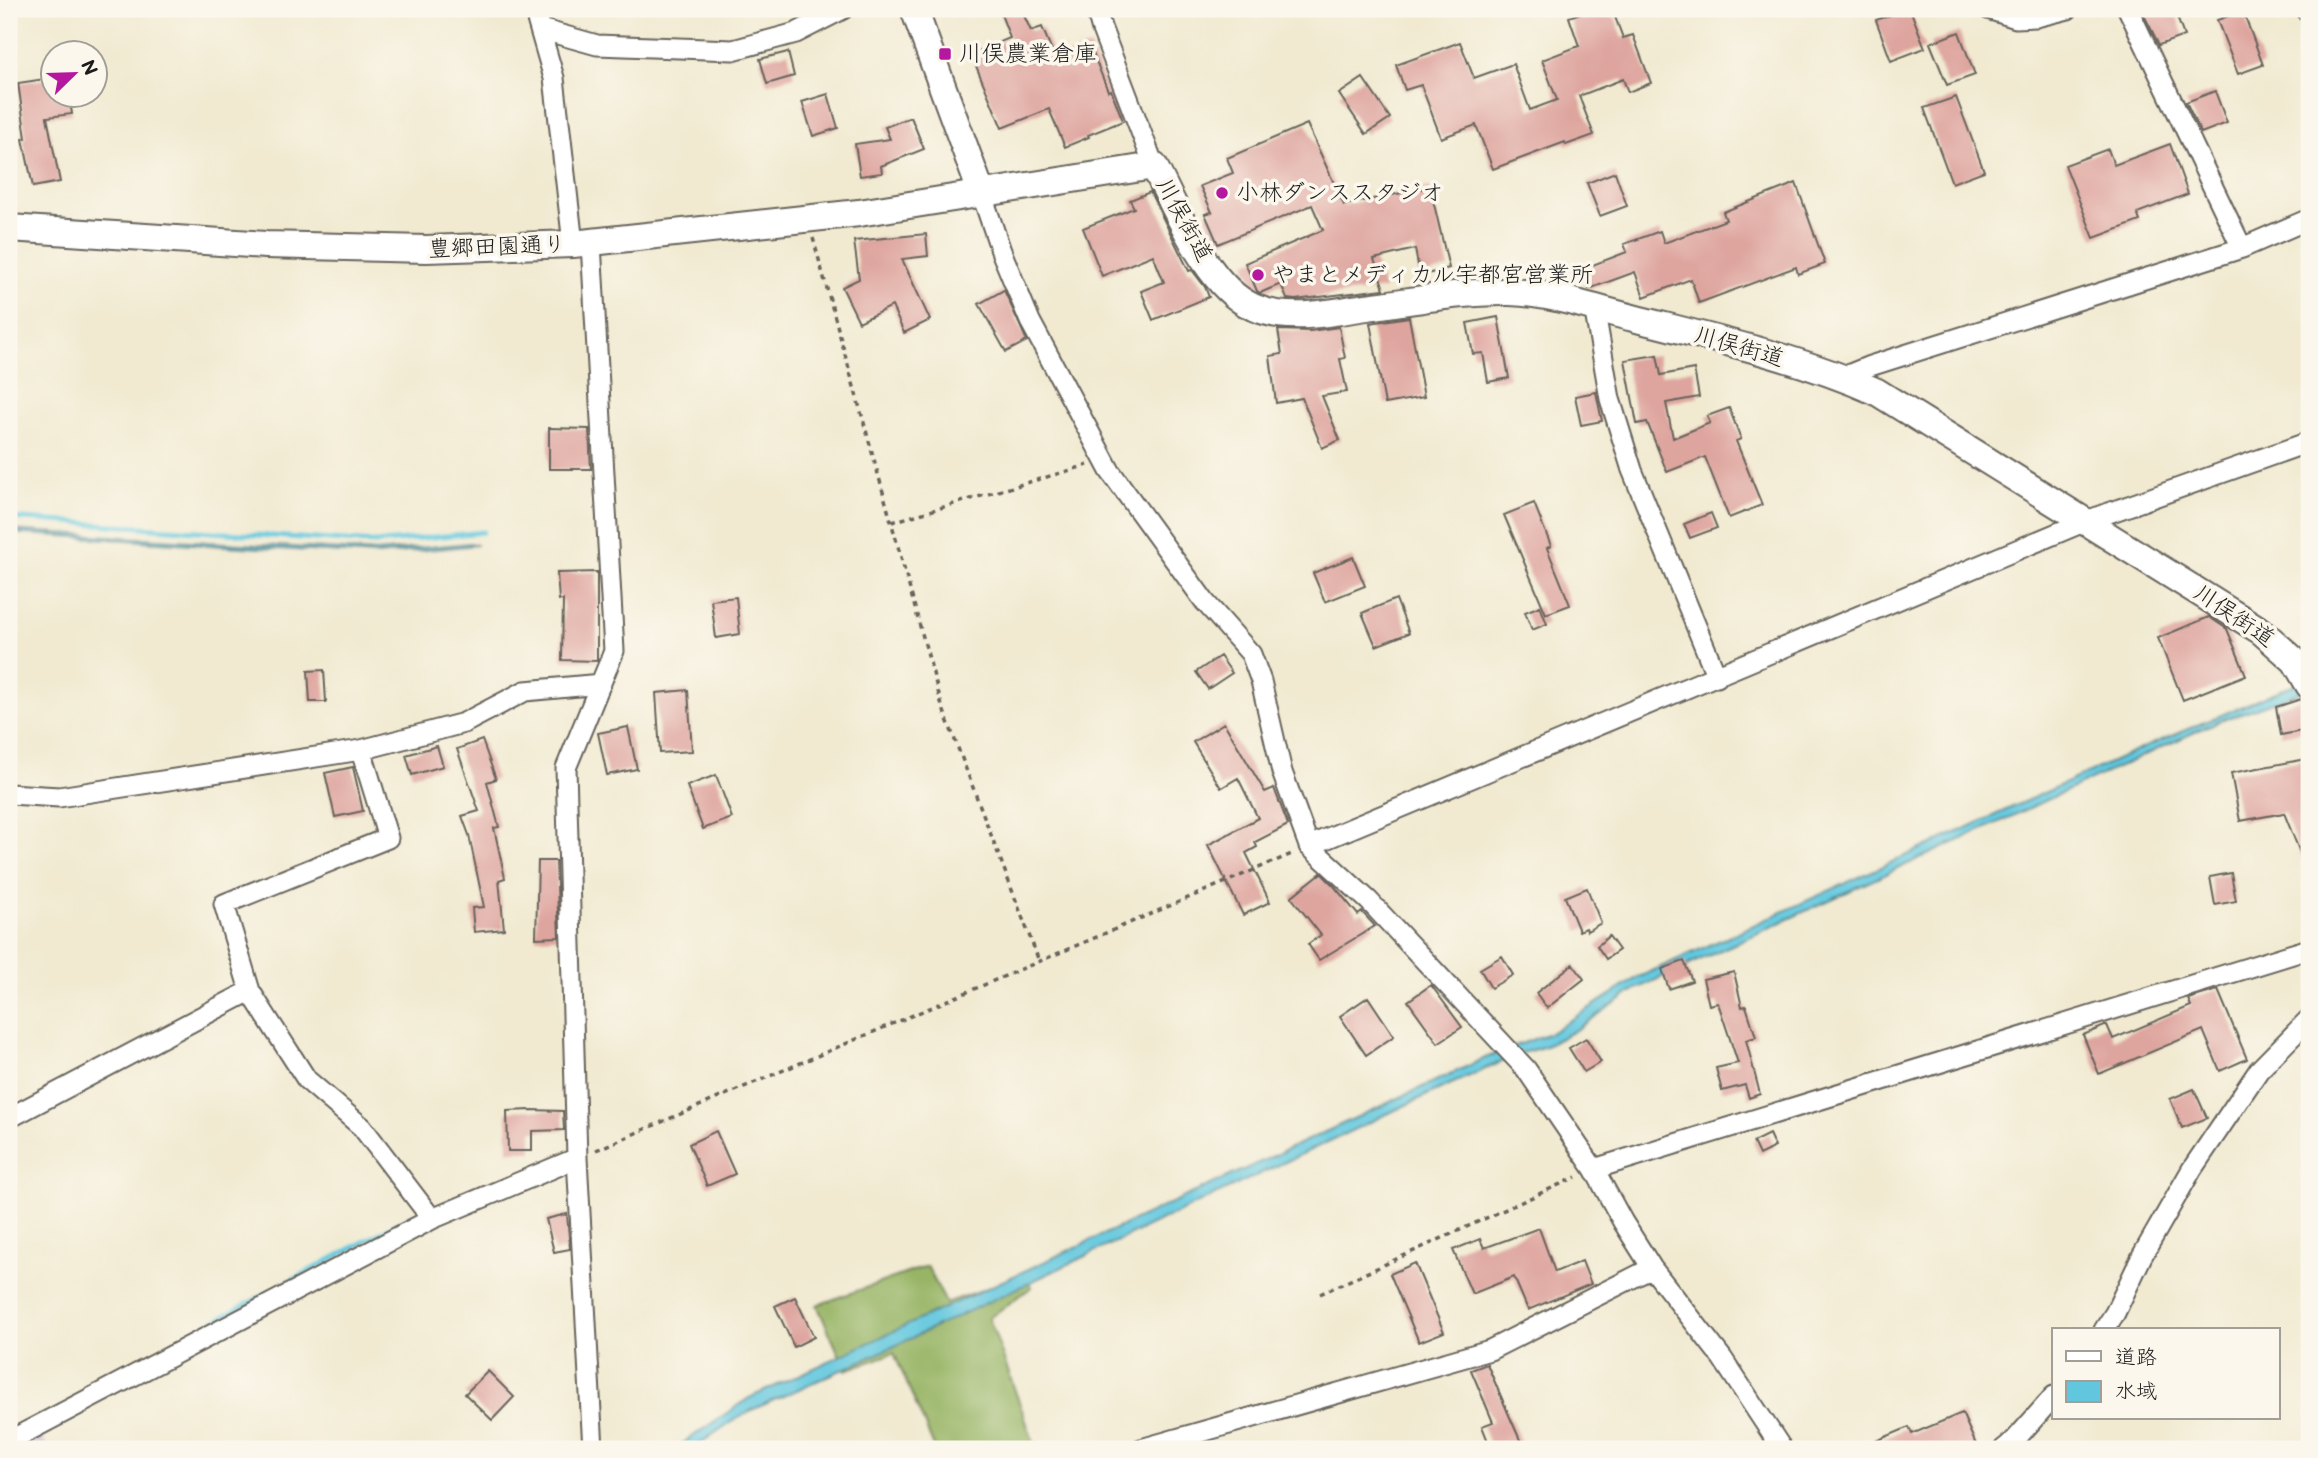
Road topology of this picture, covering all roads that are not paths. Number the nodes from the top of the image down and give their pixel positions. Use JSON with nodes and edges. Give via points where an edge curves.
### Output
{"nodes":[{"id":1,"x":534,"y":9,"type":"edge"},
{"id":2,"x":843,"y":9,"type":"edge"},
{"id":3,"x":914,"y":9,"type":"edge"},
{"id":4,"x":1096,"y":9,"type":"edge"},
{"id":5,"x":1988,"y":9,"type":"edge"},
{"id":6,"x":2068,"y":9,"type":"edge"},
{"id":7,"x":2128,"y":9,"type":"edge"},
{"id":8,"x":540,"y":29,"type":"junction"},
{"id":9,"x":1154,"y":166,"type":"junction"},
{"id":10,"x":981,"y":192,"type":"junction"},
{"id":11,"x":2309,"y":219,"type":"edge"},
{"id":12,"x":9,"y":228,"type":"edge"},
{"id":13,"x":582,"y":244,"type":"junction"},
{"id":14,"x":2242,"y":248,"type":"junction"},
{"id":15,"x":1598,"y":310,"type":"junction"},
{"id":16,"x":1843,"y":377,"type":"junction"},
{"id":17,"x":2309,"y":442,"type":"edge"},
{"id":18,"x":2087,"y":521,"type":"junction"},
{"id":19,"x":1717,"y":677,"type":"junction"},
{"id":20,"x":601,"y":684,"type":"junction"},
{"id":21,"x":2309,"y":685,"type":"edge"},
{"id":22,"x":361,"y":750,"type":"junction"},
{"id":23,"x":9,"y":794,"type":"edge"},
{"id":24,"x":1309,"y":846,"type":"junction"},
{"id":25,"x":2309,"y":949,"type":"edge"},
{"id":26,"x":250,"y":991,"type":"junction"},
{"id":27,"x":2309,"y":1019,"type":"edge"},
{"id":28,"x":9,"y":1118,"type":"edge"},
{"id":29,"x":577,"y":1158,"type":"junction"},
{"id":30,"x":1594,"y":1169,"type":"junction"},
{"id":31,"x":432,"y":1219,"type":"junction"},
{"id":32,"x":1652,"y":1268,"type":"junction"},
{"id":33,"x":2105,"y":1328,"type":"edge"},
{"id":34,"x":2052,"y":1398,"type":"edge"},
{"id":35,"x":9,"y":1441,"type":"edge"},
{"id":36,"x":593,"y":1449,"type":"edge"},
{"id":37,"x":1141,"y":1449,"type":"edge"},
{"id":38,"x":1782,"y":1449,"type":"edge"},
{"id":39,"x":2004,"y":1449,"type":"edge"}],
"edges":[{"from":1,"to":8,"type":"street"},
{"from":2,"to":8,"type":"street","via":[[796,33],[733,50],[597,45]]},
{"from":3,"to":10,"type":"main road"},
{"from":4,"to":9,"type":"street","name":"川俣街道"},
{"from":5,"to":6,"type":"street","via":[[2016,18]]},
{"from":7,"to":14,"type":"street"},
{"from":8,"to":13,"type":"street","via":[[554,78]]},
{"from":9,"to":10,"type":"main road","name":"川俣街道"},
{"from":9,"to":15,"type":"main road","name":"川俣街道","via":[[1226,289],[1251,306],[1278,316],[1483,292],[1513,292]]},
{"from":10,"to":13,"type":"main road","name":"豊郷田園通り","via":[[808,219]]},
{"from":10,"to":24,"type":"street","via":[[1030,321],[1110,471],[1205,602],[1251,654],[1282,772]]},
{"from":11,"to":14,"type":"street"},
{"from":12,"to":13,"type":"main road","name":"豊郷田園通り","via":[[266,245],[426,249]]},
{"from":13,"to":20,"type":"street","via":[[614,651]]},
{"from":14,"to":16,"type":"street"},
{"from":15,"to":16,"type":"main road","name":"川俣街道"},
{"from":15,"to":19,"type":"street","via":[[1610,399],[1632,470]]},
{"from":16,"to":18,"type":"main road","name":"川俣街道","via":[[1904,407]]},
{"from":17,"to":18,"type":"street"},
{"from":18,"to":19,"type":"street"},
{"from":18,"to":21,"type":"main road","name":"川俣街道","via":[[2261,631],[2295,661]]},
{"from":19,"to":24,"type":"street"},
{"from":20,"to":22,"type":"street","via":[[525,691],[464,723]]},
{"from":20,"to":29,"type":"street","via":[[566,768]]},
{"from":22,"to":23,"type":"street","via":[[59,797]]},
{"from":22,"to":26,"type":"street","via":[[388,838],[223,904]]},
{"from":24,"to":30,"type":"street","via":[[1368,901],[1526,1069]]},
{"from":25,"to":30,"type":"street"},
{"from":26,"to":28,"type":"street"},
{"from":26,"to":31,"type":"street","via":[[307,1080],[362,1127]]},
{"from":27,"to":33,"type":"street","via":[[2259,1070],[2192,1169]]},
{"from":29,"to":31,"type":"street"},
{"from":29,"to":36,"type":"street"},
{"from":30,"to":32,"type":"street"},
{"from":31,"to":35,"type":"street"},
{"from":32,"to":37,"type":"street","via":[[1489,1350]]},
{"from":32,"to":38,"type":"street","via":[[1722,1358]]},
{"from":34,"to":39,"type":"street"}]}
